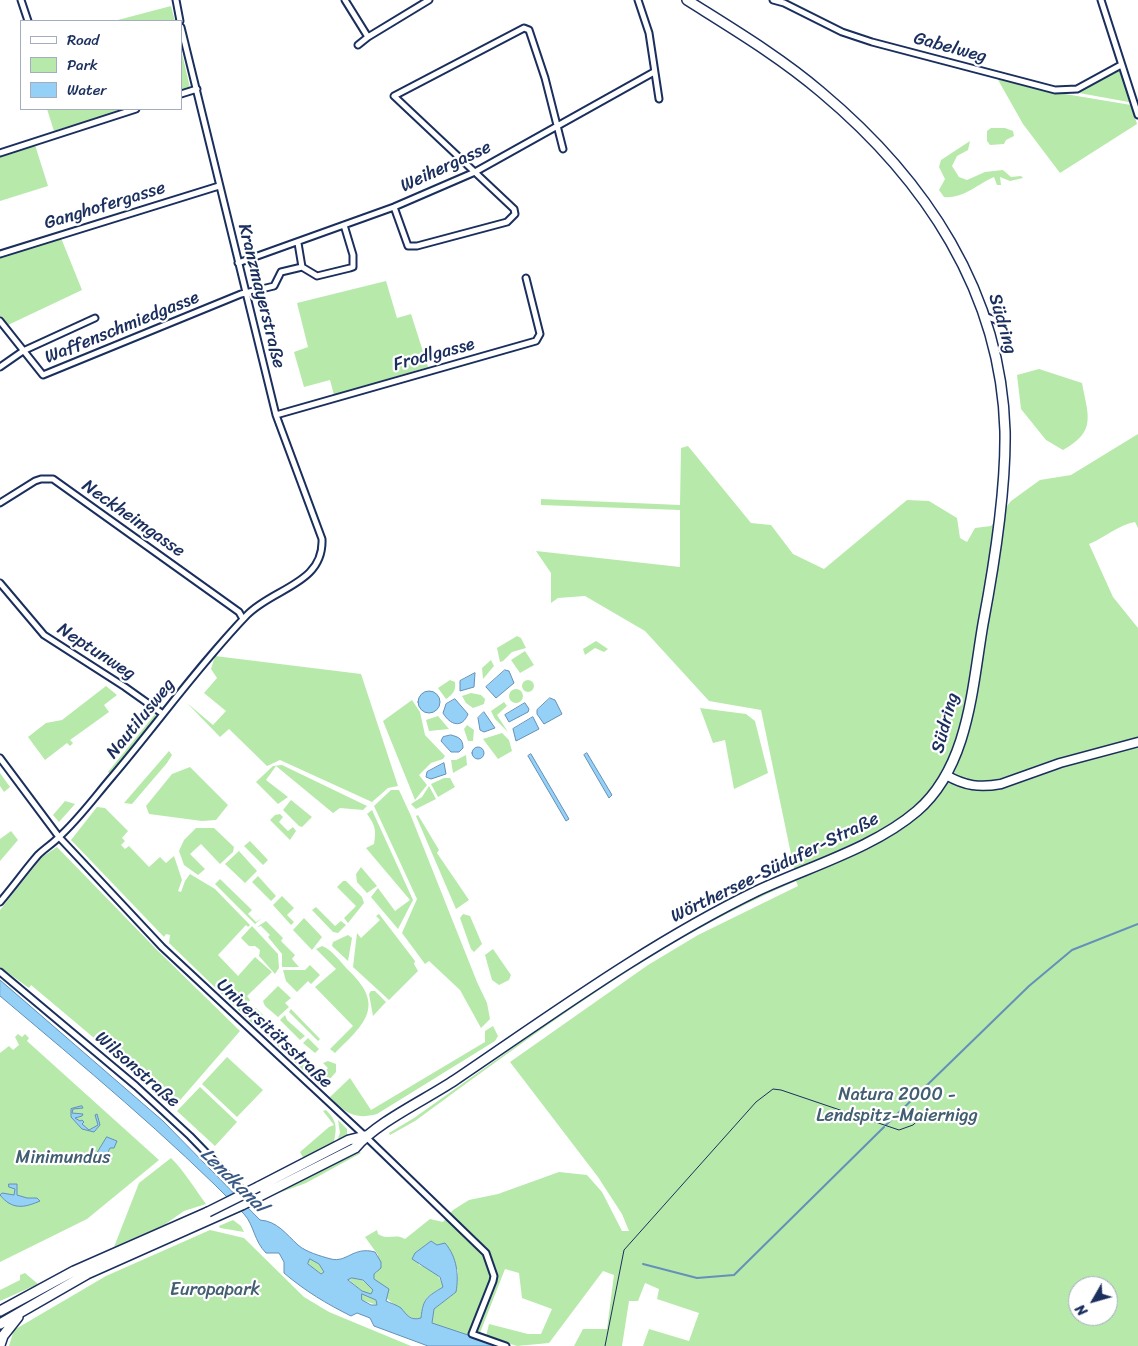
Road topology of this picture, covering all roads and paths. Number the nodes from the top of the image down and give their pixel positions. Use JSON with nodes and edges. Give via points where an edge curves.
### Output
{"nodes":[{"id":1,"x":21,"y":0,"type":"edge"},
{"id":2,"x":176,"y":0,"type":"edge"},
{"id":3,"x":345,"y":0,"type":"edge"},
{"id":4,"x":416,"y":0,"type":"edge"},
{"id":5,"x":428,"y":0,"type":"edge"},
{"id":6,"x":638,"y":0,"type":"edge"},
{"id":7,"x":687,"y":0,"type":"edge"},
{"id":8,"x":773,"y":0,"type":"edge"},
{"id":9,"x":1102,"y":0,"type":"edge"},
{"id":10,"x":419,"y":6,"type":"junction"},
{"id":11,"x":28,"y":20,"type":"edge"},
{"id":12,"x":180,"y":20,"type":"edge"},
{"id":13,"x":182,"y":31,"type":"edge"},
{"id":14,"x":368,"y":37,"type":"junction"},
{"id":15,"x":358,"y":45,"type":"dead end"},
{"id":16,"x":1121,"y":65,"type":"junction"},
{"id":17,"x":654,"y":72,"type":"junction"},
{"id":18,"x":197,"y":88,"type":"junction"},
{"id":19,"x":182,"y":94,"type":"edge"},
{"id":20,"x":659,"y":99,"type":"dead end"},
{"id":21,"x":133,"y":110,"type":"edge"},
{"id":22,"x":1138,"y":115,"type":"edge"},
{"id":23,"x":558,"y":125,"type":"junction"},
{"id":24,"x":563,"y":149,"type":"dead end"},
{"id":25,"x":0,"y":153,"type":"edge"},
{"id":26,"x":475,"y":172,"type":"junction"},
{"id":27,"x":219,"y":186,"type":"junction"},
{"id":28,"x":394,"y":207,"type":"junction"},
{"id":29,"x":344,"y":225,"type":"junction"},
{"id":30,"x":298,"y":243,"type":"junction"},
{"id":31,"x":0,"y":254,"type":"edge"},
{"id":32,"x":238,"y":263,"type":"junction"},
{"id":33,"x":302,"y":267,"type":"junction"},
{"id":34,"x":526,"y":278,"type":"dead end"},
{"id":35,"x":248,"y":294,"type":"junction"},
{"id":36,"x":984,"y":316,"type":"junction"},
{"id":37,"x":94,"y":318,"type":"dead end"},
{"id":38,"x":996,"y":320,"type":"dead end"},
{"id":39,"x":0,"y":321,"type":"edge"},
{"id":40,"x":23,"y":351,"type":"junction"},
{"id":41,"x":0,"y":367,"type":"edge"},
{"id":42,"x":276,"y":415,"type":"junction"},
{"id":43,"x":0,"y":503,"type":"edge"},
{"id":44,"x":315,"y":567,"type":"joint"},
{"id":45,"x":0,"y":583,"type":"edge"},
{"id":46,"x":243,"y":619,"type":"junction"},
{"id":47,"x":163,"y":714,"type":"junction"},
{"id":48,"x":1138,"y":742,"type":"edge"},
{"id":49,"x":0,"y":758,"type":"edge"},
{"id":50,"x":946,"y":776,"type":"junction"},
{"id":51,"x":59,"y":837,"type":"junction"},
{"id":52,"x":0,"y":902,"type":"edge"},
{"id":53,"x":0,"y":972,"type":"edge"},
{"id":54,"x":365,"y":1136,"type":"junction"},
{"id":55,"x":248,"y":1196,"type":"dead end"},
{"id":56,"x":210,"y":1216,"type":"junction"},
{"id":57,"x":74,"y":1270,"type":"junction"},
{"id":58,"x":0,"y":1304,"type":"edge"},
{"id":59,"x":25,"y":1309,"type":"junction"},
{"id":60,"x":0,"y":1311,"type":"edge"},
{"id":61,"x":0,"y":1324,"type":"edge"},
{"id":62,"x":0,"y":1345,"type":"edge"},
{"id":63,"x":506,"y":1346,"type":"edge"}],
"edges":[{"from":1,"to":11,"type":"street"},
{"from":2,"to":12,"type":"street"},
{"from":3,"to":14,"type":"street"},
{"from":4,"to":10,"type":"street"},
{"from":5,"to":10,"type":"street"},
{"from":6,"to":17,"type":"street","via":[[649,33]]},
{"from":7,"to":36,"type":"main road","name":"Südring","via":[[797,73],[838,107],[880,149],[941,225],[974,284]]},
{"from":8,"to":16,"type":"street","name":"Gabelweg","via":[[842,32],[872,42],[1055,90],[1077,89]]},
{"from":9,"to":16,"type":"street"},
{"from":10,"to":14,"type":"street"},
{"from":13,"to":18,"type":"street","name":"Kranzmayerstraße"},
{"from":14,"to":15,"type":"street"},
{"from":16,"to":22,"type":"street"},
{"from":17,"to":20,"type":"street"},
{"from":17,"to":23,"type":"street","name":"Weihergasse"},
{"from":18,"to":19,"type":"street"},
{"from":18,"to":27,"type":"street","name":"Kranzmayerstraße"},
{"from":21,"to":25,"type":"street"},
{"from":23,"to":24,"type":"street"},
{"from":23,"to":26,"type":"street","name":"Weihergasse"},
{"from":23,"to":26,"type":"street","via":[[528,30],[524,28],[394,96]]},
{"from":26,"to":28,"type":"street","name":"Weihergasse"},
{"from":26,"to":28,"type":"street","via":[[514,209],[515,214],[507,222],[408,246]]},
{"from":27,"to":31,"type":"street","name":"Ganghofergasse"},
{"from":27,"to":32,"type":"street","name":"Kranzmayerstraße"},
{"from":28,"to":29,"type":"street","name":"Weihergasse"},
{"from":29,"to":30,"type":"street","name":"Weihergasse"},
{"from":29,"to":33,"type":"street","via":[[353,266],[317,276]]},
{"from":30,"to":32,"type":"street","name":"Weihergasse"},
{"from":30,"to":33,"type":"street"},
{"from":32,"to":35,"type":"street","name":"Kranzmayerstraße"},
{"from":33,"to":35,"type":"street","via":[[281,272],[274,286]]},
{"from":34,"to":42,"type":"street","name":"Frodlgasse","via":[[540,334],[536,341]]},
{"from":35,"to":40,"type":"street","name":"Waffenschmiedgasse","via":[[241,294],[42,375]]},
{"from":35,"to":42,"type":"street","name":"Kranzmayerstraße"},
{"from":36,"to":38,"type":"street"},
{"from":36,"to":50,"type":"main road","name":"Südring","via":[[1000,375],[1005,432],[1003,479],[968,712]]},
{"from":37,"to":40,"type":"street"},
{"from":39,"to":40,"type":"street","name":"Waffenschmiedgasse"},
{"from":40,"to":41,"type":"street"},
{"from":42,"to":44,"type":"street","name":"Kranzmayerstraße","via":[[322,539],[320,559]]},
{"from":43,"to":46,"type":"street","name":"Neckheimgasse","via":[[35,481],[52,479],[240,612]]},
{"from":44,"to":46,"type":"street","name":"Nautilusweg"},
{"from":45,"to":47,"type":"street","name":"Neptunweg","via":[[44,635]]},
{"from":46,"to":47,"type":"street","name":"Nautilusweg"},
{"from":47,"to":51,"type":"street","name":"Nautilusweg"},
{"from":48,"to":50,"type":"main road","via":[[984,787],[967,785]]},
{"from":49,"to":51,"type":"street","name":"Universitätsstraße"},
{"from":50,"to":54,"type":"main road","name":"Wörthersee-Südufer-Straße","via":[[919,809],[903,822],[754,893],[614,971]]},
{"from":51,"to":52,"type":"street","name":"Nautilusweg","via":[[39,854]]},
{"from":51,"to":54,"type":"street","name":"Universitätsstraße","via":[[162,948]]},
{"from":53,"to":55,"type":"street","name":"Wilsonstraße","via":[[136,1086]]},
{"from":54,"to":56,"type":"main road","name":"Wörthersee-Südufer-Straße","bridge":true,"via":[[349,1140]]},
{"from":54,"to":56,"type":"main road","name":"Wörthersee-Südufer-Straße","via":[[355,1148],[263,1196]]},
{"from":54,"to":63,"type":"street","name":"Universitätsstraße","via":[[486,1253],[494,1276],[472,1334]]},
{"from":56,"to":57,"type":"main road","name":"Wörthersee-Südufer-Straße"},
{"from":56,"to":59,"type":"main road","name":"Wörthersee-Südufer-Straße","via":[[87,1274]]},
{"from":57,"to":58,"type":"main road"},
{"from":57,"to":60,"type":"main road","name":"Wörthersee-Südufer-Straße"},
{"from":59,"to":61,"type":"main road","name":"Wörthersee-Südufer-Straße"},
{"from":59,"to":62,"type":"main road","via":[[8,1328]]}]}
